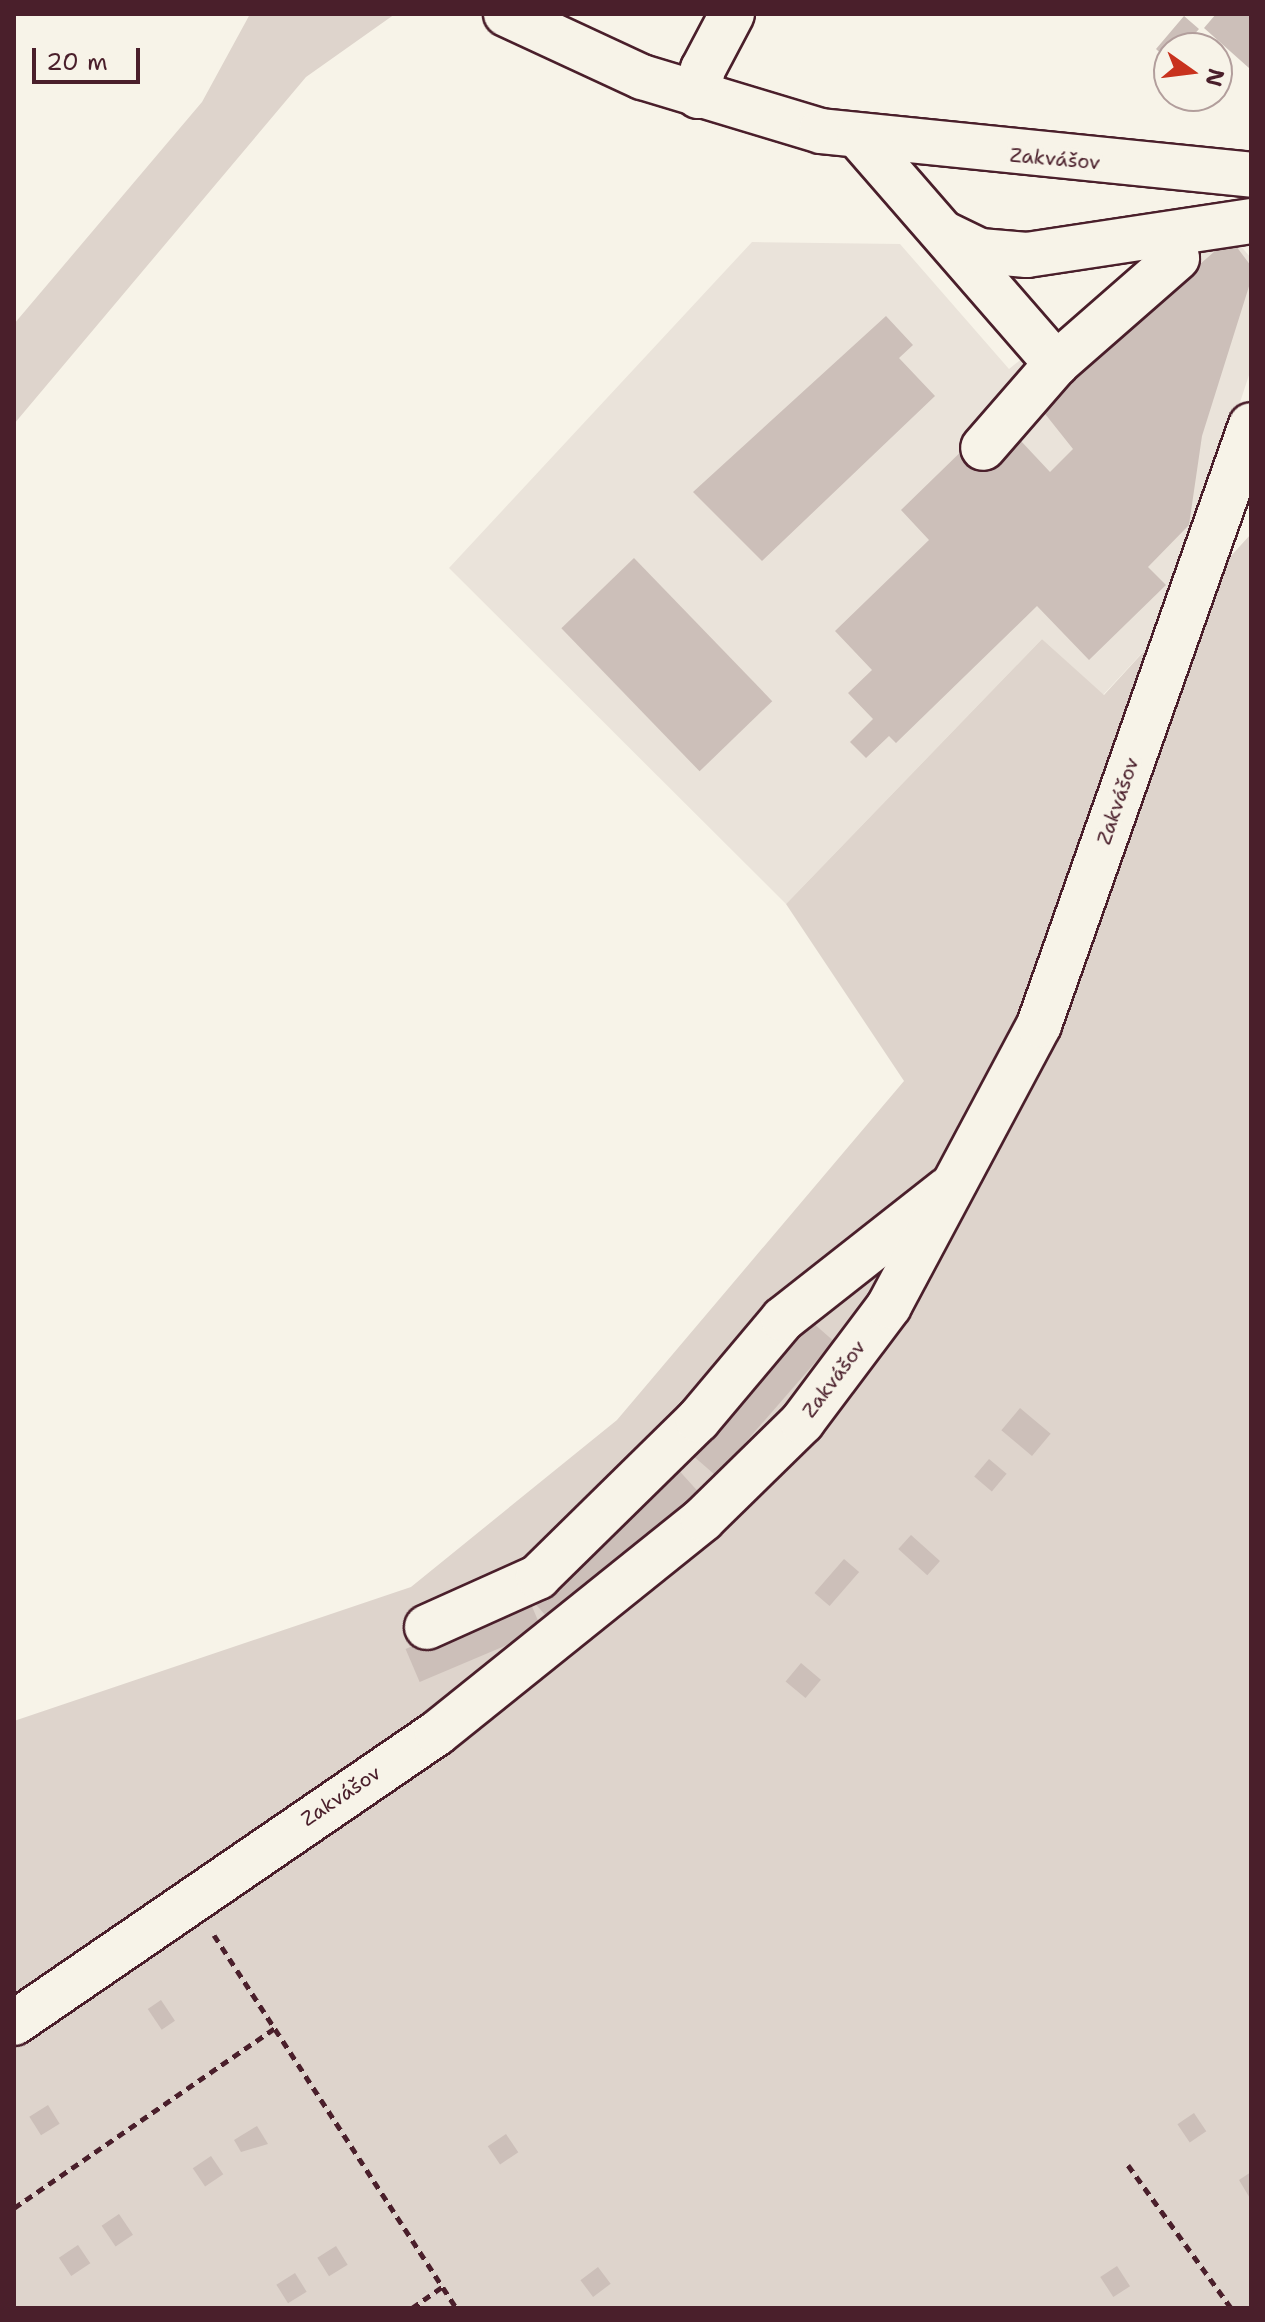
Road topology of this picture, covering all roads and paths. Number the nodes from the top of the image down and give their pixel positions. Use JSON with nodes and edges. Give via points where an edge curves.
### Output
{"nodes":[{"id":1,"x":506,"y":14,"type":"edge"},
{"id":2,"x":732,"y":14,"type":"edge"},
{"id":3,"x":698,"y":96,"type":"junction"},
{"id":4,"x":859,"y":137,"type":"junction"},
{"id":5,"x":1251,"y":155,"type":"edge"},
{"id":6,"x":1204,"y":171,"type":"junction"},
{"id":7,"x":1251,"y":175,"type":"edge"},
{"id":8,"x":1251,"y":221,"type":"edge"},
{"id":9,"x":938,"y":230,"type":"junction"},
{"id":10,"x":1177,"y":258,"type":"dead end"},
{"id":11,"x":1056,"y":364,"type":"junction"},
{"id":12,"x":1251,"y":425,"type":"edge"},
{"id":13,"x":983,"y":448,"type":"dead end"},
{"id":14,"x":955,"y":1184,"type":"junction"},
{"id":15,"x":427,"y":1627,"type":"dead end"},
{"id":16,"x":191,"y":1896,"type":"junction"},
{"id":17,"x":14,"y":2023,"type":"edge"},
{"id":18,"x":275,"y":2028,"type":"junction"},
{"id":19,"x":1128,"y":2165,"type":"dead end"},
{"id":20,"x":14,"y":2208,"type":"edge"},
{"id":21,"x":442,"y":2287,"type":"junction"},
{"id":22,"x":412,"y":2308,"type":"edge"},
{"id":23,"x":456,"y":2308,"type":"edge"},
{"id":24,"x":1231,"y":2308,"type":"edge"}],
"edges":[{"from":1,"to":3,"type":"street","name":"Zakvášov"},
{"from":2,"to":3,"type":"street","via":[[703,69]]},
{"from":3,"to":4,"type":"street","name":"Zakvášov"},
{"from":4,"to":6,"type":"street","name":"Zakvášov"},
{"from":4,"to":9,"type":"street"},
{"from":5,"to":6,"type":"street"},
{"from":6,"to":7,"type":"street","name":"Zakvášov"},
{"from":8,"to":9,"type":"street","via":[[1027,255],[980,251]]},
{"from":9,"to":11,"type":"street"},
{"from":10,"to":11,"type":"street"},
{"from":11,"to":13,"type":"street"},
{"from":12,"to":14,"type":"street","name":"Zakvášov","via":[[1039,1025]]},
{"from":14,"to":15,"type":"street","via":[[783,1319],[698,1420],[538,1577]]},
{"from":14,"to":16,"type":"street","name":"Zakvášov","via":[[863,1341],[802,1422],[703,1519],[437,1733]]},
{"from":16,"to":17,"type":"street","name":"Zakvášov"},
{"from":16,"to":18,"type":"path"},
{"from":18,"to":20,"type":"path"},
{"from":18,"to":21,"type":"path"},
{"from":19,"to":24,"type":"path"},
{"from":21,"to":22,"type":"path"},
{"from":21,"to":23,"type":"path"}]}
